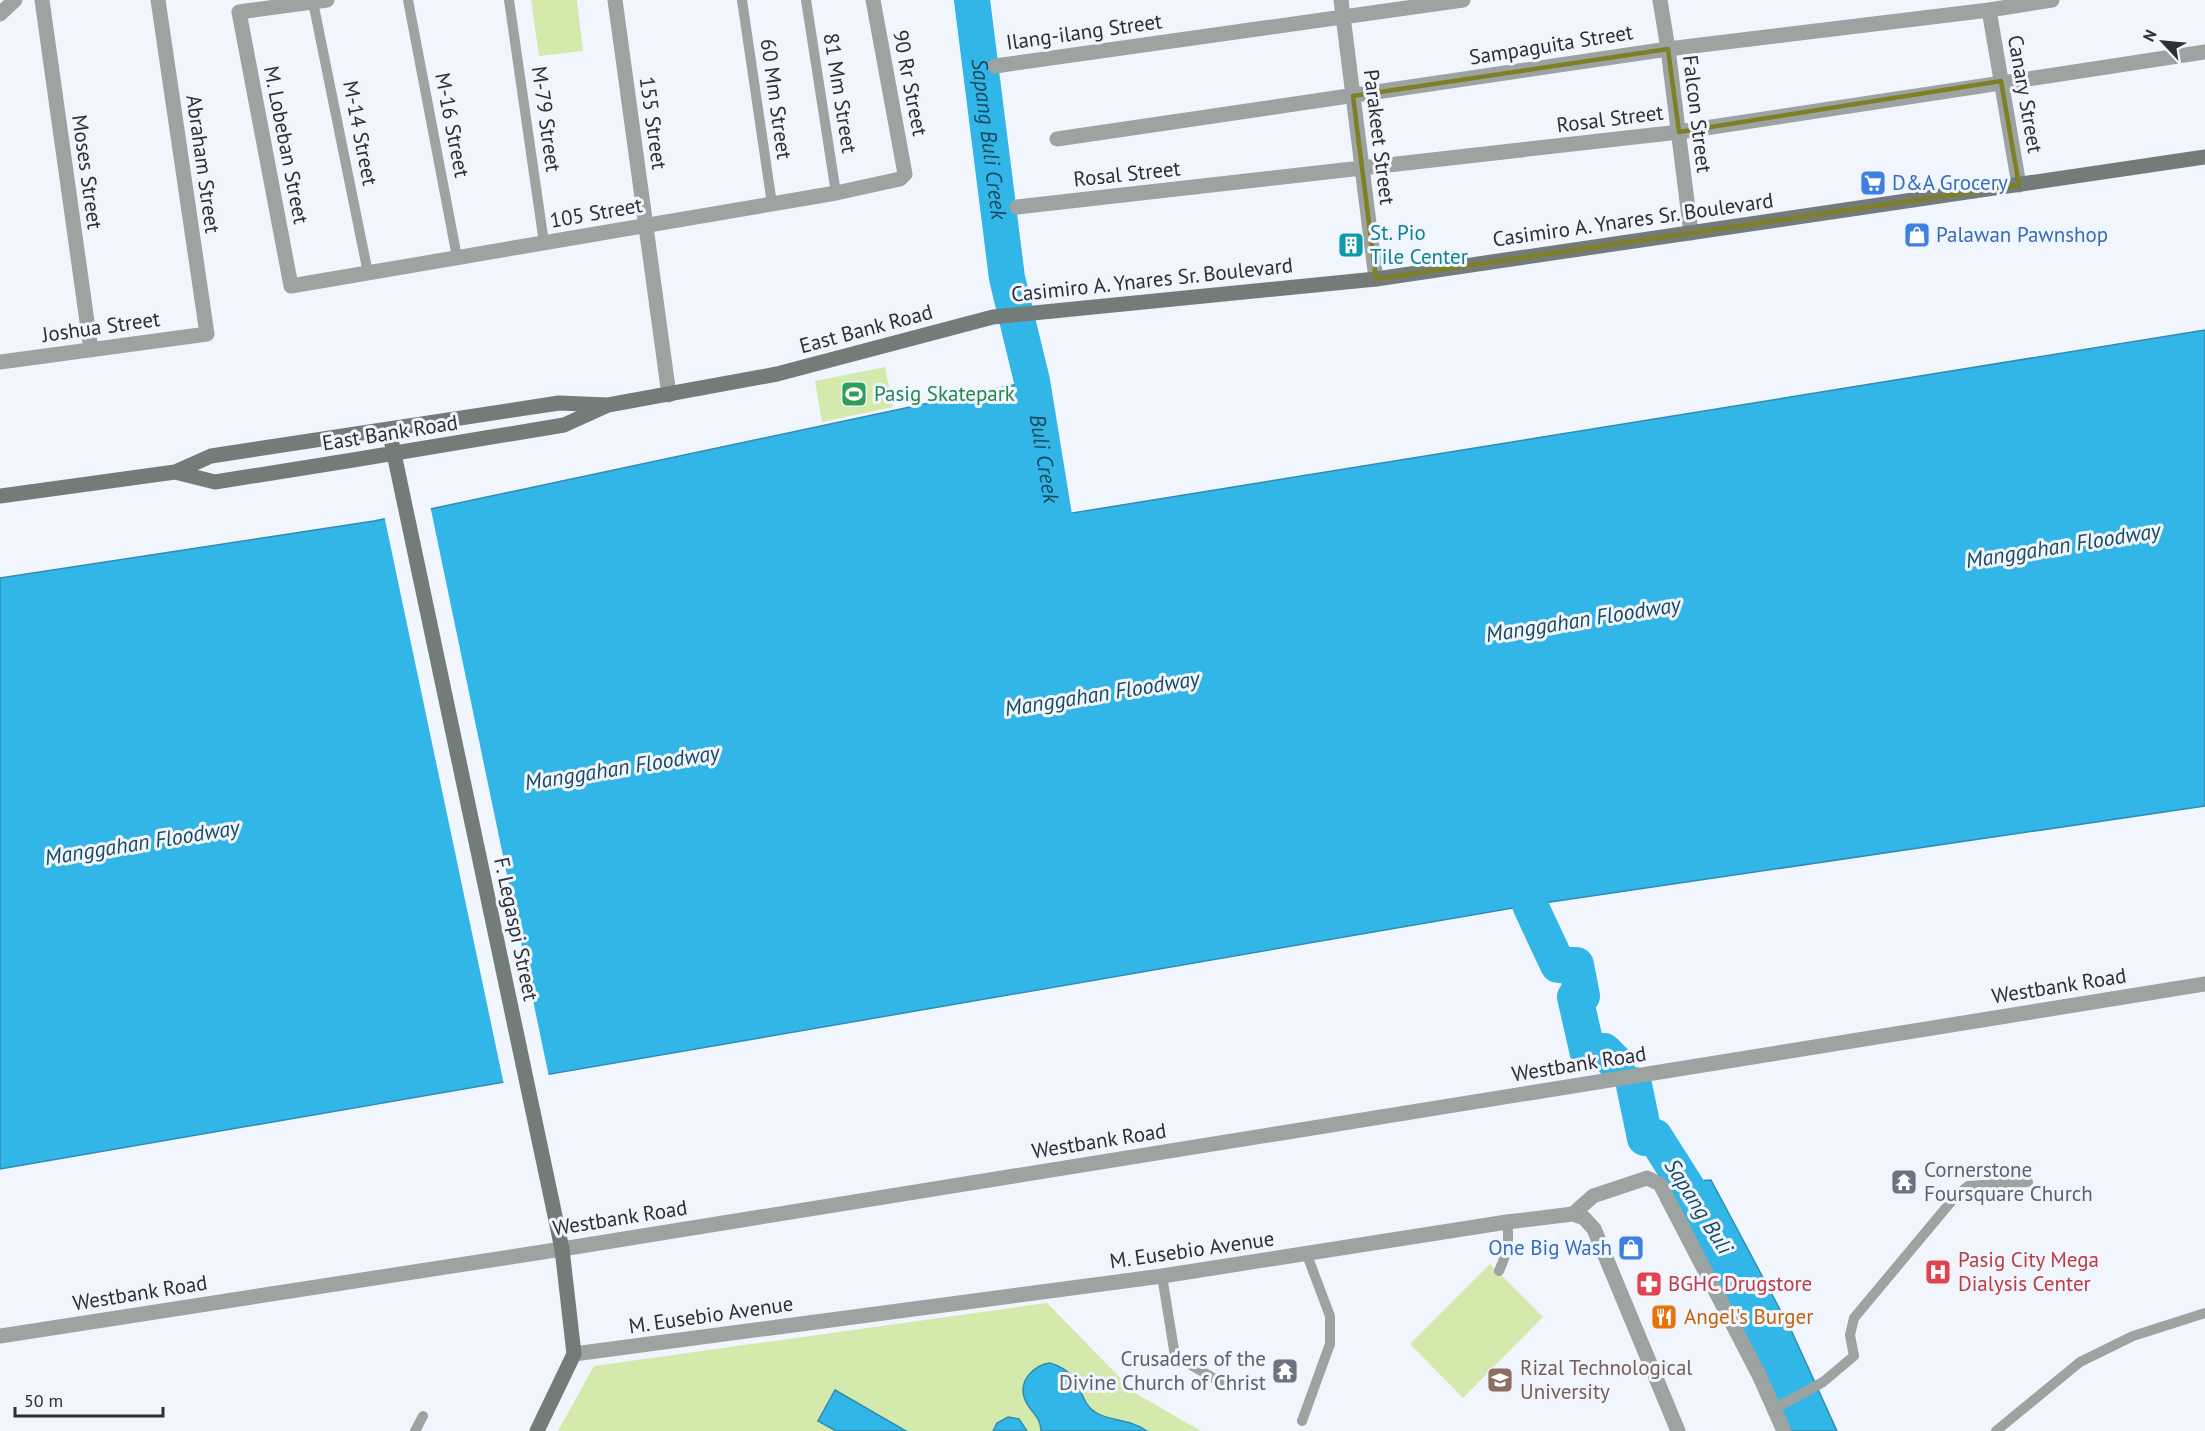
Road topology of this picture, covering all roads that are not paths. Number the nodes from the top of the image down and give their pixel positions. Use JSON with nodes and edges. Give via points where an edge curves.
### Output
{"nodes":[{"id":1,"x":15,"y":0,"type":"edge"},
{"id":2,"x":42,"y":0,"type":"edge"},
{"id":3,"x":158,"y":0,"type":"edge"},
{"id":4,"x":408,"y":0,"type":"edge"},
{"id":5,"x":509,"y":0,"type":"edge"},
{"id":6,"x":615,"y":0,"type":"edge"},
{"id":7,"x":742,"y":0,"type":"edge"},
{"id":8,"x":806,"y":0,"type":"edge"},
{"id":9,"x":873,"y":0,"type":"edge"},
{"id":10,"x":1341,"y":0,"type":"edge"},
{"id":11,"x":1463,"y":0,"type":"edge"},
{"id":12,"x":1660,"y":0,"type":"edge"},
{"id":13,"x":2052,"y":0,"type":"edge"},
{"id":14,"x":320,"y":1,"type":"edge"},
{"id":15,"x":2008,"y":3,"type":"edge"},
{"id":16,"x":1989,"y":10,"type":"junction"},
{"id":17,"x":0,"y":14,"type":"edge"},
{"id":18,"x":1343,"y":16,"type":"junction"},
{"id":19,"x":1668,"y":49,"type":"junction"},
{"id":20,"x":2205,"y":52,"type":"edge"},
{"id":21,"x":995,"y":66,"type":"dead end"},
{"id":22,"x":2001,"y":81,"type":"junction"},
{"id":23,"x":1353,"y":96,"type":"junction"},
{"id":24,"x":1679,"y":132,"type":"junction"},
{"id":25,"x":1057,"y":139,"type":"dead end"},
{"id":26,"x":2205,"y":157,"type":"edge"},
{"id":27,"x":1363,"y":170,"type":"junction"},
{"id":28,"x":905,"y":174,"type":"joint"},
{"id":29,"x":2019,"y":185,"type":"junction"},
{"id":30,"x":836,"y":193,"type":"junction"},
{"id":31,"x":772,"y":204,"type":"junction"},
{"id":32,"x":1017,"y":207,"type":"dead end"},
{"id":33,"x":646,"y":225,"type":"junction"},
{"id":34,"x":1691,"y":233,"type":"junction"},
{"id":35,"x":544,"y":243,"type":"junction"},
{"id":36,"x":457,"y":257,"type":"junction"},
{"id":37,"x":368,"y":273,"type":"junction"},
{"id":38,"x":1376,"y":279,"type":"junction"},
{"id":39,"x":291,"y":286,"type":"joint"},
{"id":40,"x":993,"y":317,"type":"joint"},
{"id":41,"x":207,"y":334,"type":"joint"},
{"id":42,"x":91,"y":350,"type":"junction"},
{"id":43,"x":0,"y":363,"type":"edge"},
{"id":44,"x":669,"y":395,"type":"junction"},
{"id":45,"x":608,"y":405,"type":"junction"},
{"id":46,"x":389,"y":430,"type":"junction"},
{"id":47,"x":394,"y":453,"type":"junction"},
{"id":48,"x":175,"y":472,"type":"junction"},
{"id":49,"x":0,"y":496,"type":"edge"},
{"id":50,"x":2205,"y":984,"type":"edge"},
{"id":51,"x":2028,"y":1182,"type":"dead end"},
{"id":52,"x":1573,"y":1214,"type":"junction"},
{"id":53,"x":1506,"y":1222,"type":"junction"},
{"id":54,"x":562,"y":1249,"type":"junction"},
{"id":55,"x":1307,"y":1255,"type":"junction"},
{"id":56,"x":1499,"y":1271,"type":"dead end"},
{"id":57,"x":1162,"y":1276,"type":"junction"},
{"id":58,"x":2205,"y":1313,"type":"edge"},
{"id":59,"x":0,"y":1336,"type":"edge"},
{"id":60,"x":574,"y":1354,"type":"junction"},
{"id":61,"x":1224,"y":1384,"type":"dead end"},
{"id":62,"x":1776,"y":1408,"type":"junction"},
{"id":63,"x":423,"y":1416,"type":"dead end"},
{"id":64,"x":1302,"y":1422,"type":"dead end"},
{"id":65,"x":416,"y":1431,"type":"edge"},
{"id":66,"x":537,"y":1431,"type":"edge"},
{"id":67,"x":1678,"y":1431,"type":"edge"},
{"id":68,"x":1784,"y":1431,"type":"edge"},
{"id":69,"x":1996,"y":1431,"type":"edge"}],
"edges":[{"from":1,"to":17,"type":"street"},
{"from":2,"to":42,"type":"street","name":"Moses Street"},
{"from":3,"to":41,"type":"street","name":"Abraham Street"},
{"from":4,"to":36,"type":"lane","name":"M-16 Street"},
{"from":5,"to":35,"type":"lane","name":"M-79 Street"},
{"from":6,"to":33,"type":"street","name":"155 Street"},
{"from":7,"to":31,"type":"lane","name":"60 Mm Street"},
{"from":8,"to":30,"type":"lane","name":"81 Mm Street"},
{"from":9,"to":28,"type":"street","name":"90 Rr Street"},
{"from":10,"to":18,"type":"street","name":"Parakeet Street"},
{"from":11,"to":18,"type":"street","name":"Ilang-ilang Street"},
{"from":12,"to":19,"type":"street","name":"Falcon Street"},
{"from":13,"to":15,"type":"street","name":"Sampaguita Street"},
{"from":14,"to":37,"type":"lane","name":"M-14 Street"},
{"from":14,"to":39,"type":"street","name":"M. Lobeban Street","via":[[239,12]]},
{"from":15,"to":16,"type":"street","name":"Sampaguita Street"},
{"from":16,"to":19,"type":"street","name":"Sampaguita Street"},
{"from":16,"to":22,"type":"street","name":"Canary Street"},
{"from":18,"to":21,"type":"street","name":"Ilang-ilang Street"},
{"from":18,"to":23,"type":"street","name":"Parakeet Street"},
{"from":19,"to":23,"type":"street","name":"Sampaguita Street"},
{"from":19,"to":24,"type":"street","name":"Falcon Street"},
{"from":20,"to":22,"type":"street","name":"Rosal Street"},
{"from":22,"to":24,"type":"street","name":"Rosal Street"},
{"from":22,"to":29,"type":"street","name":"Canary Street"},
{"from":23,"to":25,"type":"street","name":"Sampaguita Street"},
{"from":23,"to":27,"type":"street","name":"Parakeet Street"},
{"from":24,"to":27,"type":"street","name":"Rosal Street"},
{"from":24,"to":34,"type":"street","name":"Falcon Street"},
{"from":26,"to":29,"type":"main road","name":"Casimiro A. Ynares Sr. Boulevard"},
{"from":27,"to":32,"type":"street","name":"Rosal Street"},
{"from":27,"to":38,"type":"street","name":"Parakeet Street"},
{"from":28,"to":30,"type":"street","name":"105 Street","via":[[900,179]]},
{"from":29,"to":34,"type":"main road","name":"Casimiro A. Ynares Sr. Boulevard"},
{"from":30,"to":31,"type":"street","name":"105 Street"},
{"from":31,"to":33,"type":"street","name":"105 Street"},
{"from":33,"to":35,"type":"street","name":"105 Street"},
{"from":33,"to":44,"type":"street","name":"155 Street"},
{"from":34,"to":38,"type":"main road","name":"Casimiro A. Ynares Sr. Boulevard"},
{"from":35,"to":36,"type":"street","name":"105 Street"},
{"from":36,"to":37,"type":"street","name":"105 Street"},
{"from":37,"to":39,"type":"street","name":"105 Street"},
{"from":38,"to":40,"type":"main road","name":"Casimiro A. Ynares Sr. Boulevard"},
{"from":40,"to":44,"type":"main road","name":"East Bank Road","via":[[777,375]]},
{"from":41,"to":42,"type":"street","name":"Joshua Street"},
{"from":42,"to":43,"type":"street","name":"Joshua Street"},
{"from":44,"to":45,"type":"main road","name":"East Bank Road"},
{"from":45,"to":46,"type":"main road","name":"East Bank Road","via":[[559,403]]},
{"from":45,"to":47,"type":"main road","name":"East Bank Road","via":[[564,425]]},
{"from":46,"to":47,"type":"main road","name":"F. Legaspi Street"},
{"from":46,"to":48,"type":"main road","name":"East Bank Road","via":[[211,456]]},
{"from":47,"to":48,"type":"main road","name":"East Bank Road","via":[[215,482]]},
{"from":47,"to":54,"type":"main road","name":"F. Legaspi Street"},
{"from":48,"to":49,"type":"main road","name":"East Bank Road"},
{"from":50,"to":54,"type":"street","name":"Westbank Road"},
{"from":51,"to":62,"type":"lane","via":[[1968,1186],[1955,1197],[1854,1318],[1850,1335],[1854,1356],[1823,1382]]},
{"from":52,"to":53,"type":"street","name":"M. Eusebio Avenue"},
{"from":52,"to":62,"type":"street","via":[[1593,1196],[1647,1178],[1659,1184]]},
{"from":52,"to":67,"type":"street","via":[[1584,1218],[1594,1229]]},
{"from":53,"to":55,"type":"street","name":"M. Eusebio Avenue"},
{"from":53,"to":56,"type":"lane","via":[[1510,1239]]},
{"from":54,"to":59,"type":"street","name":"Westbank Road"},
{"from":54,"to":60,"type":"main road","name":"F. Legaspi Street"},
{"from":55,"to":57,"type":"street","name":"M. Eusebio Avenue"},
{"from":55,"to":64,"type":"lane","via":[[1330,1316],[1330,1344]]},
{"from":57,"to":60,"type":"street","name":"M. Eusebio Avenue"},
{"from":57,"to":61,"type":"lane","via":[[1174,1356]]},
{"from":58,"to":69,"type":"lane","via":[[2133,1336],[2080,1362]]},
{"from":60,"to":66,"type":"main road"},
{"from":62,"to":68,"type":"street"},
{"from":63,"to":65,"type":"lane"}]}
